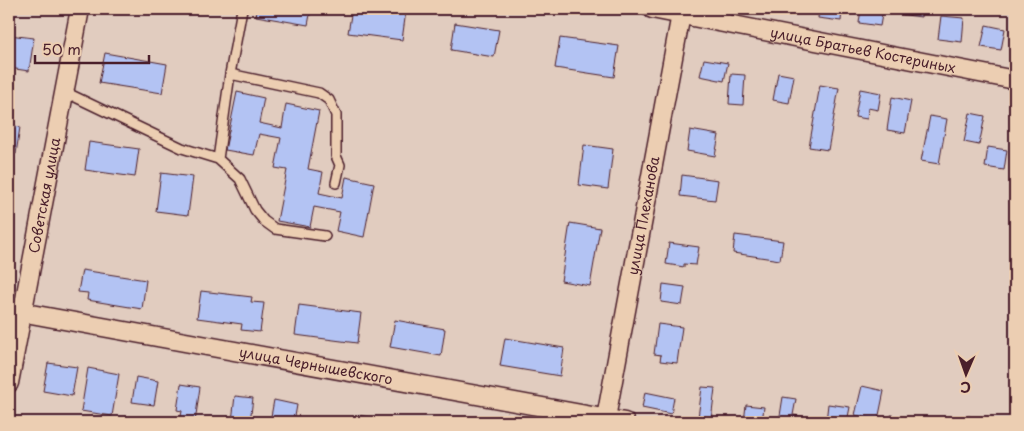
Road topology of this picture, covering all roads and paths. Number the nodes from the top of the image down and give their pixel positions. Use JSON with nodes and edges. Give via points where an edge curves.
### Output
{"nodes":[{"id":1,"x":80,"y":9,"type":"edge"},
{"id":2,"x":242,"y":9,"type":"edge"},
{"id":3,"x":652,"y":9,"type":"edge"},
{"id":4,"x":682,"y":11,"type":"edge"},
{"id":5,"x":230,"y":74,"type":"junction"},
{"id":6,"x":1015,"y":80,"type":"edge"},
{"id":7,"x":64,"y":92,"type":"junction"},
{"id":8,"x":218,"y":159,"type":"junction"},
{"id":9,"x":336,"y":182,"type":"dead end"},
{"id":10,"x":325,"y":236,"type":"dead end"},
{"id":11,"x":15,"y":311,"type":"edge"},
{"id":12,"x":9,"y":382,"type":"edge"},
{"id":13,"x":607,"y":420,"type":"edge"},
{"id":14,"x":625,"y":422,"type":"edge"}],
"edges":[{"from":1,"to":7,"type":"street","name":"Советская улица"},
{"from":2,"to":5,"type":"lane"},
{"from":3,"to":4,"type":"street","name":"улица Братьев Костериных"},
{"from":4,"to":6,"type":"street","name":"улица Братьев Костериных"},
{"from":4,"to":13,"type":"street","name":"улица Плеханова"},
{"from":5,"to":8,"type":"lane"},
{"from":5,"to":9,"type":"lane","via":[[319,93],[329,100],[336,115],[336,156],[340,165]]},
{"from":7,"to":8,"type":"lane","via":[[182,148]]},
{"from":7,"to":11,"type":"street","name":"Советская улица"},
{"from":8,"to":10,"type":"lane","via":[[240,179],[255,210],[275,229]]},
{"from":11,"to":12,"type":"street","name":"Советская улица"},
{"from":11,"to":13,"type":"street","name":"улица Чернышевского"},
{"from":13,"to":14,"type":"street","name":"улица Чернышевского"}]}
